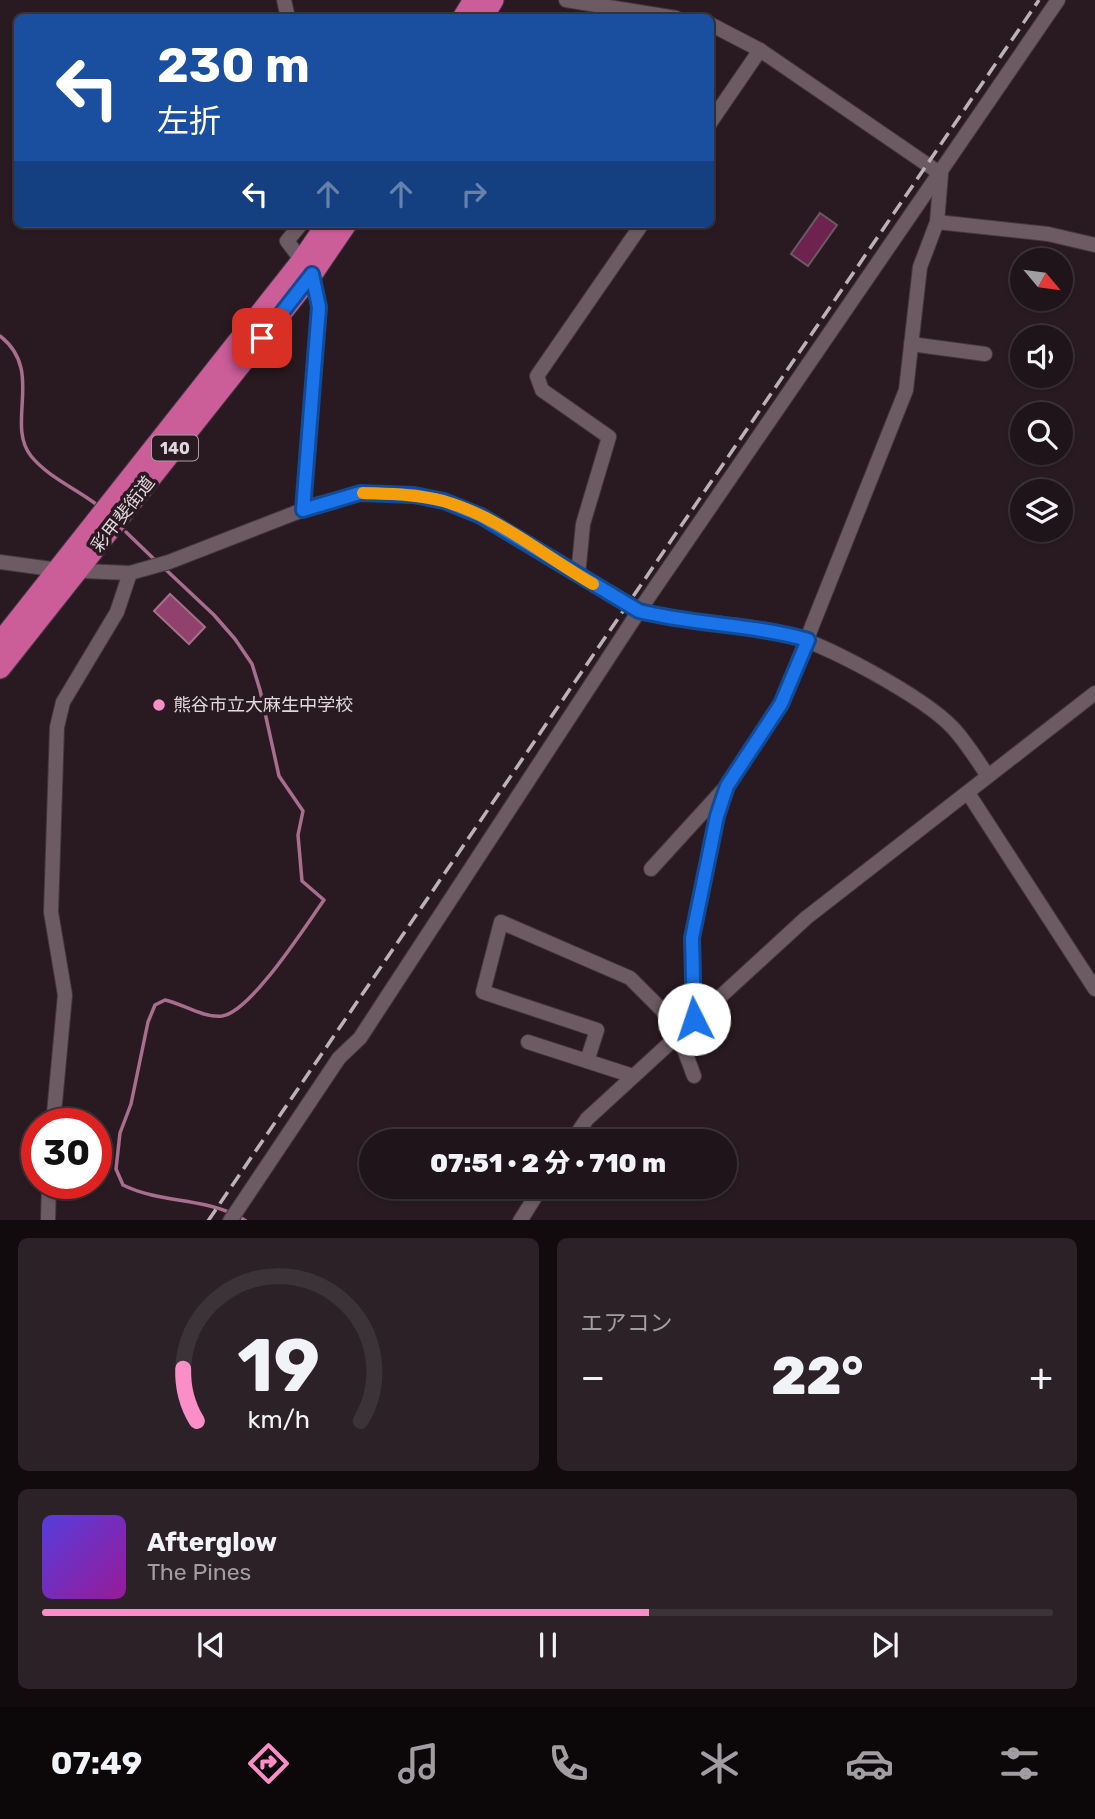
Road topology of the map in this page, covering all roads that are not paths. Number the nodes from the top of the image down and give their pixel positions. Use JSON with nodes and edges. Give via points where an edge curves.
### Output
{"nodes":[{"id":1,"x":566,"y":0,"type":"edge"},
{"id":2,"x":1058,"y":0,"type":"edge"},
{"id":3,"x":652,"y":14,"type":"edge"},
{"id":4,"x":714,"y":26,"type":"edge"},
{"id":5,"x":760,"y":50,"type":"junction"},
{"id":6,"x":714,"y":118,"type":"edge"},
{"id":7,"x":941,"y":174,"type":"junction"},
{"id":8,"x":937,"y":222,"type":"junction"},
{"id":9,"x":297,"y":228,"type":"edge"},
{"id":10,"x":325,"y":228,"type":"edge"},
{"id":11,"x":342,"y":228,"type":"edge"},
{"id":12,"x":639,"y":228,"type":"edge"},
{"id":13,"x":1095,"y":244,"type":"edge"},
{"id":14,"x":306,"y":268,"type":"junction"},
{"id":15,"x":911,"y":344,"type":"junction"},
{"id":16,"x":985,"y":354,"type":"dead end"},
{"id":17,"x":303,"y":510,"type":"junction"},
{"id":18,"x":0,"y":562,"type":"edge"},
{"id":19,"x":68,"y":570,"type":"junction"},
{"id":20,"x":130,"y":573,"type":"junction"},
{"id":21,"x":578,"y":575,"type":"junction"},
{"id":22,"x":639,"y":611,"type":"junction"},
{"id":23,"x":808,"y":640,"type":"junction"},
{"id":24,"x":0,"y":643,"type":"edge"},
{"id":25,"x":0,"y":668,"type":"edge"},
{"id":26,"x":1095,"y":693,"type":"edge"},
{"id":27,"x":988,"y":776,"type":"junction"},
{"id":28,"x":727,"y":786,"type":"junction"},
{"id":29,"x":968,"y":793,"type":"junction"},
{"id":30,"x":651,"y":869,"type":"dead end"},
{"id":31,"x":1095,"y":989,"type":"edge"},
{"id":32,"x":694,"y":1019,"type":"junction"},
{"id":33,"x":678,"y":1033,"type":"junction"},
{"id":34,"x":528,"y":1042,"type":"dead end"},
{"id":35,"x":587,"y":1061,"type":"junction"},
{"id":36,"x":633,"y":1076,"type":"junction"},
{"id":37,"x":694,"y":1076,"type":"dead end"},
{"id":38,"x":54,"y":1108,"type":"edge"},
{"id":39,"x":580,"y":1129,"type":"edge"},
{"id":40,"x":49,"y":1199,"type":"edge"},
{"id":41,"x":534,"y":1199,"type":"edge"},
{"id":42,"x":48,"y":1220,"type":"edge"},
{"id":43,"x":230,"y":1220,"type":"edge"},
{"id":44,"x":520,"y":1220,"type":"edge"}],
"edges":[{"from":1,"to":3,"type":"street"},
{"from":2,"to":7,"type":"street"},
{"from":4,"to":5,"type":"street"},
{"from":5,"to":6,"type":"street"},
{"from":5,"to":7,"type":"street"},
{"from":7,"to":8,"type":"street"},
{"from":7,"to":22,"type":"street"},
{"from":8,"to":13,"type":"street"},
{"from":8,"to":15,"type":"street","via":[[920,267]]},
{"from":9,"to":14,"type":"street","via":[[286,241]]},
{"from":10,"to":14,"type":"highway","name":"彩甲斐街道","number":"140"},
{"from":11,"to":14,"type":"highway","name":"彩甲斐街道","number":"140"},
{"from":12,"to":21,"type":"street","via":[[537,376],[542,390],[609,437],[583,524]]},
{"from":14,"to":17,"type":"street","via":[[319,307]]},
{"from":14,"to":19,"type":"highway","name":"彩甲斐街道","number":"140"},
{"from":15,"to":16,"type":"street"},
{"from":15,"to":23,"type":"street","via":[[906,390]]},
{"from":17,"to":20,"type":"street"},
{"from":17,"to":21,"type":"street","via":[[360,493],[444,501],[481,516]]},
{"from":18,"to":19,"type":"street"},
{"from":19,"to":20,"type":"street"},
{"from":19,"to":24,"type":"highway","name":"彩甲斐街道","number":"140"},
{"from":19,"to":25,"type":"highway","name":"彩甲斐街道","number":"140"},
{"from":20,"to":38,"type":"street","via":[[117,612],[63,702],[57,727],[51,912],[65,995]]},
{"from":21,"to":22,"type":"street"},
{"from":22,"to":23,"type":"street","via":[[756,627]]},
{"from":22,"to":43,"type":"street","via":[[360,1038],[339,1058]]},
{"from":23,"to":27,"type":"street","via":[[923,703],[953,728]]},
{"from":23,"to":28,"type":"street","via":[[781,704]]},
{"from":26,"to":27,"type":"street"},
{"from":27,"to":29,"type":"street"},
{"from":28,"to":30,"type":"street"},
{"from":28,"to":32,"type":"street","via":[[692,938]]},
{"from":29,"to":31,"type":"street"},
{"from":29,"to":32,"type":"street","via":[[806,918]]},
{"from":32,"to":33,"type":"street"},
{"from":33,"to":35,"type":"street","via":[[630,978],[501,922],[483,992],[597,1030]]},
{"from":33,"to":36,"type":"street"},
{"from":33,"to":37,"type":"street"},
{"from":34,"to":35,"type":"street"},
{"from":35,"to":36,"type":"street"},
{"from":36,"to":39,"type":"street"},
{"from":40,"to":42,"type":"street"},
{"from":41,"to":44,"type":"street"}]}
